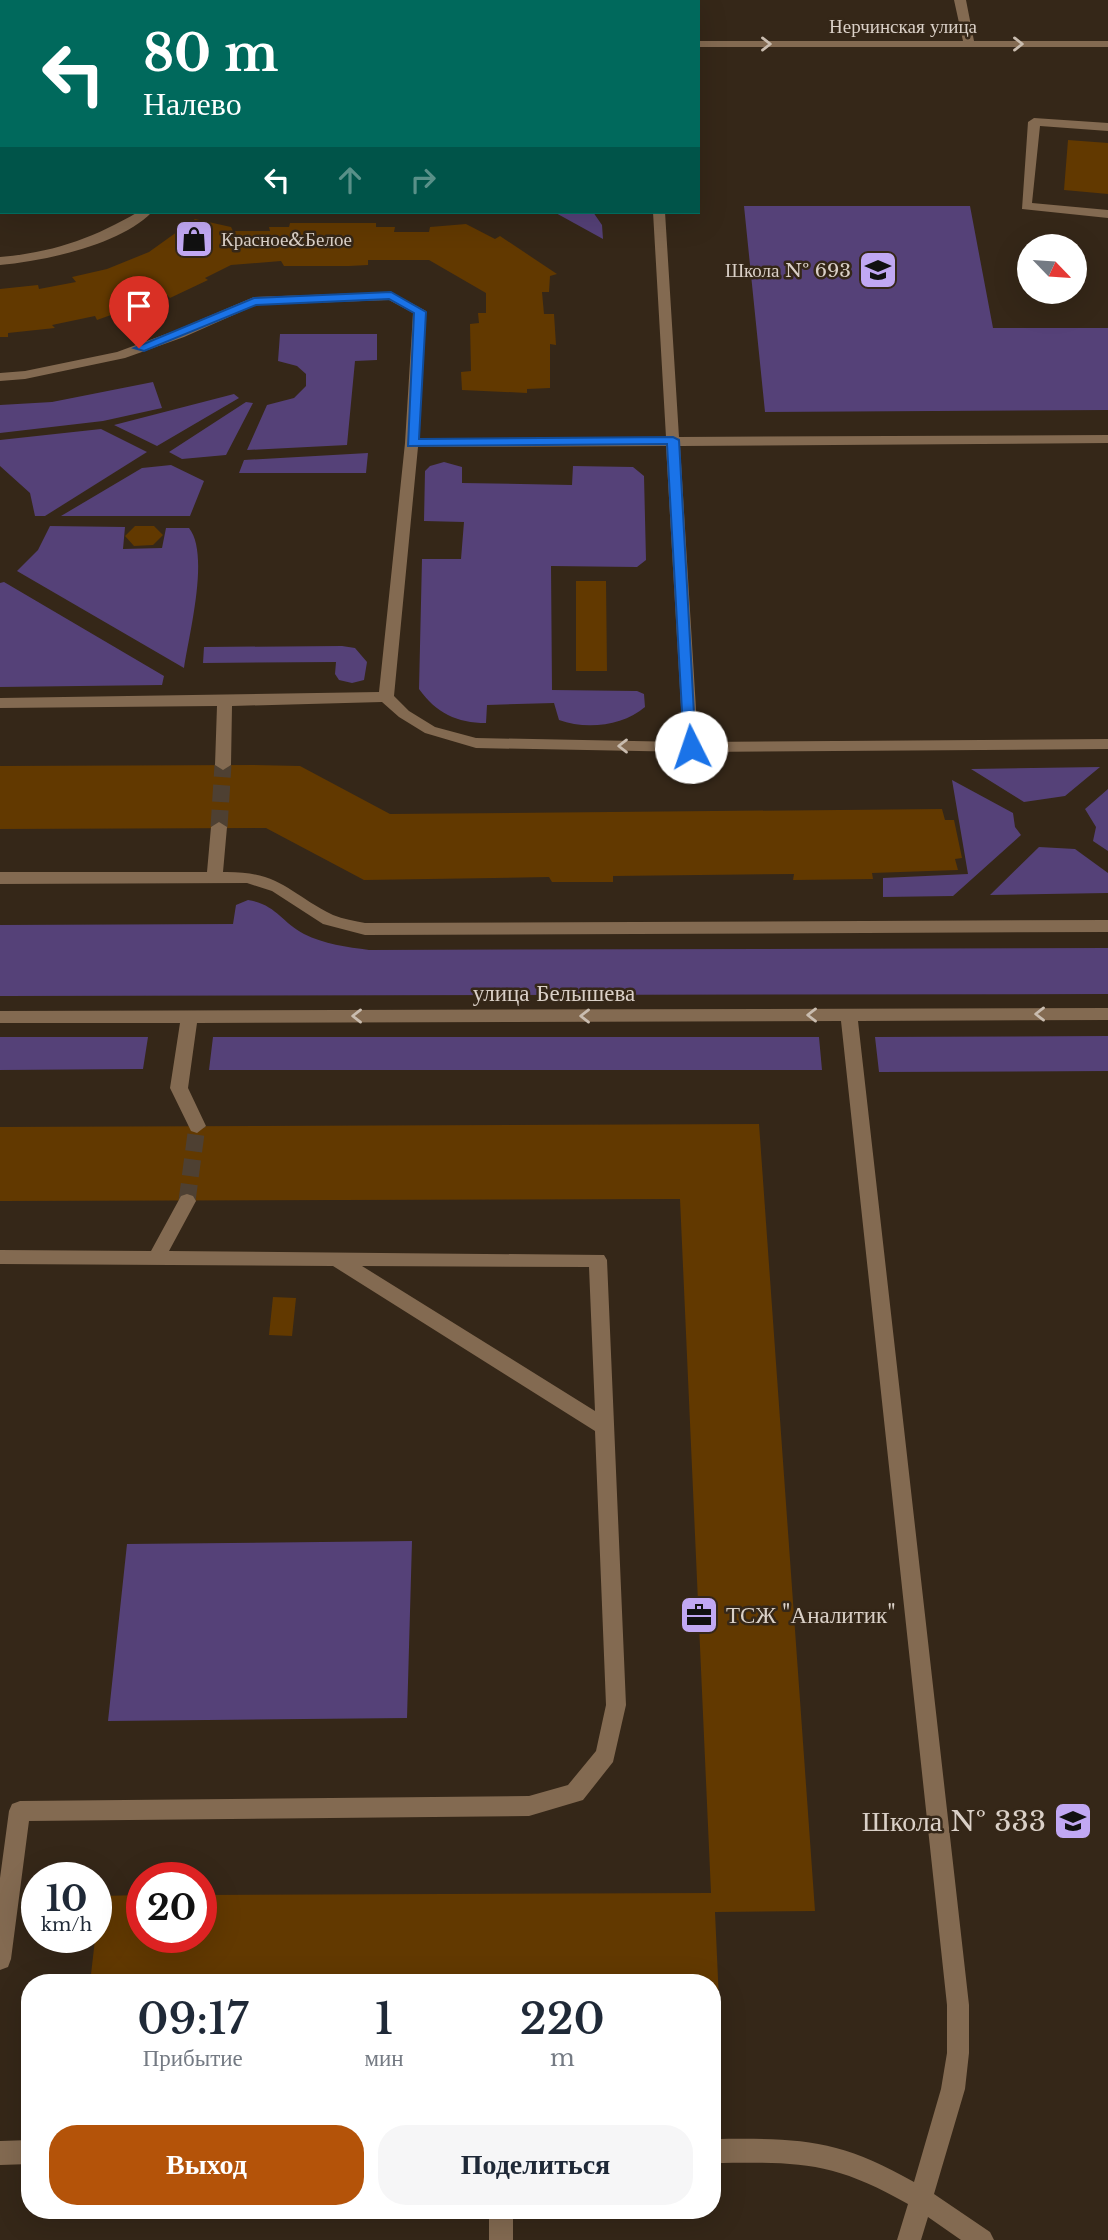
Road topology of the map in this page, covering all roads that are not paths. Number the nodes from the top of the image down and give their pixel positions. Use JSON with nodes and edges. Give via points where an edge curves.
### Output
{"nodes":[{"id":1,"x":960,"y":0,"type":"edge"},
{"id":2,"x":700,"y":44,"type":"edge"},
{"id":3,"x":969,"y":44,"type":"junction"},
{"id":4,"x":1108,"y":44,"type":"edge"},
{"id":5,"x":1108,"y":127,"type":"edge"},
{"id":6,"x":142,"y":214,"type":"edge"},
{"id":7,"x":659,"y":214,"type":"edge"},
{"id":8,"x":1108,"y":214,"type":"edge"},
{"id":9,"x":0,"y":261,"type":"edge"},
{"id":10,"x":0,"y":377,"type":"edge"},
{"id":11,"x":1108,"y":439,"type":"edge"},
{"id":12,"x":673,"y":440,"type":"junction"},
{"id":13,"x":412,"y":443,"type":"junction"},
{"id":14,"x":386,"y":697,"type":"junction"},
{"id":15,"x":225,"y":701,"type":"junction"},
{"id":16,"x":0,"y":703,"type":"edge"},
{"id":17,"x":1108,"y":744,"type":"edge"},
{"id":18,"x":691,"y":747,"type":"junction"},
{"id":19,"x":223,"y":765,"type":"tunnel mouth"},
{"id":20,"x":219,"y":827,"type":"tunnel mouth"},
{"id":21,"x":215,"y":876,"type":"junction"},
{"id":22,"x":0,"y":878,"type":"edge"},
{"id":23,"x":1108,"y":926,"type":"edge"},
{"id":24,"x":1108,"y":1014,"type":"edge"},
{"id":25,"x":849,"y":1015,"type":"junction"},
{"id":26,"x":0,"y":1017,"type":"edge"},
{"id":27,"x":189,"y":1017,"type":"junction"},
{"id":28,"x":197,"y":1126,"type":"tunnel mouth"},
{"id":29,"x":187,"y":1201,"type":"tunnel mouth"},
{"id":30,"x":0,"y":1257,"type":"edge"},
{"id":31,"x":156,"y":1258,"type":"junction"},
{"id":32,"x":335,"y":1258,"type":"junction"},
{"id":33,"x":605,"y":1427,"type":"junction"},
{"id":34,"x":0,"y":1959,"type":"edge"},
{"id":35,"x":721,"y":2151,"type":"edge"},
{"id":36,"x":0,"y":2152,"type":"edge"},
{"id":37,"x":21,"y":2152,"type":"edge"},
{"id":38,"x":920,"y":2197,"type":"junction"},
{"id":39,"x":501,"y":2219,"type":"edge"},
{"id":40,"x":501,"y":2240,"type":"edge"},
{"id":41,"x":909,"y":2240,"type":"edge"},
{"id":42,"x":982,"y":2240,"type":"edge"}],
"edges":[{"from":1,"to":3,"type":"street"},
{"from":2,"to":3,"type":"street","name":"Нерчинская улица","one_way":true},
{"from":3,"to":4,"type":"street","name":"Нерчинская улица","one_way":true},
{"from":5,"to":8,"type":"street","via":[[1034,122],[1026,206]]},
{"from":6,"to":9,"type":"street","via":[[86,245],[33,260]]},
{"from":7,"to":12,"type":"street"},
{"from":10,"to":13,"type":"street","via":[[120,355],[254,301],[391,296],[420,312]]},
{"from":11,"to":12,"type":"street"},
{"from":12,"to":13,"type":"street"},
{"from":12,"to":18,"type":"street"},
{"from":13,"to":14,"type":"street"},
{"from":14,"to":15,"type":"street"},
{"from":18,"to":14,"type":"street","one_way":true,"via":[[476,743],[430,730]]},
{"from":15,"to":16,"type":"street"},
{"from":15,"to":19,"type":"street"},
{"from":17,"to":18,"type":"street"},
{"from":20,"to":21,"type":"street"},
{"from":21,"to":22,"type":"street"},
{"from":21,"to":23,"type":"street","via":[[248,877],[278,887],[329,919],[365,929]]},
{"from":24,"to":25,"type":"street","name":"улица Белышева","one_way":true},
{"from":25,"to":27,"type":"street","name":"улица Белышева","one_way":true},
{"from":25,"to":38,"type":"street","via":[[958,2005],[953,2090]]},
{"from":26,"to":27,"type":"street","name":"улица Белышева"},
{"from":27,"to":28,"type":"street","via":[[179,1088]]},
{"from":29,"to":31,"type":"street"},
{"from":30,"to":31,"type":"street"},
{"from":31,"to":32,"type":"street"},
{"from":32,"to":33,"type":"street"},
{"from":32,"to":33,"type":"street","via":[[598,1260]]},
{"from":33,"to":34,"type":"street","via":[[616,1705],[606,1755],[575,1793],[529,1806],[20,1811]]},
{"from":35,"to":38,"type":"street","via":[[801,2151],[865,2169]]},
{"from":36,"to":37,"type":"street"},
{"from":38,"to":41,"type":"street"},
{"from":38,"to":42,"type":"street"},
{"from":39,"to":40,"type":"street"}]}
